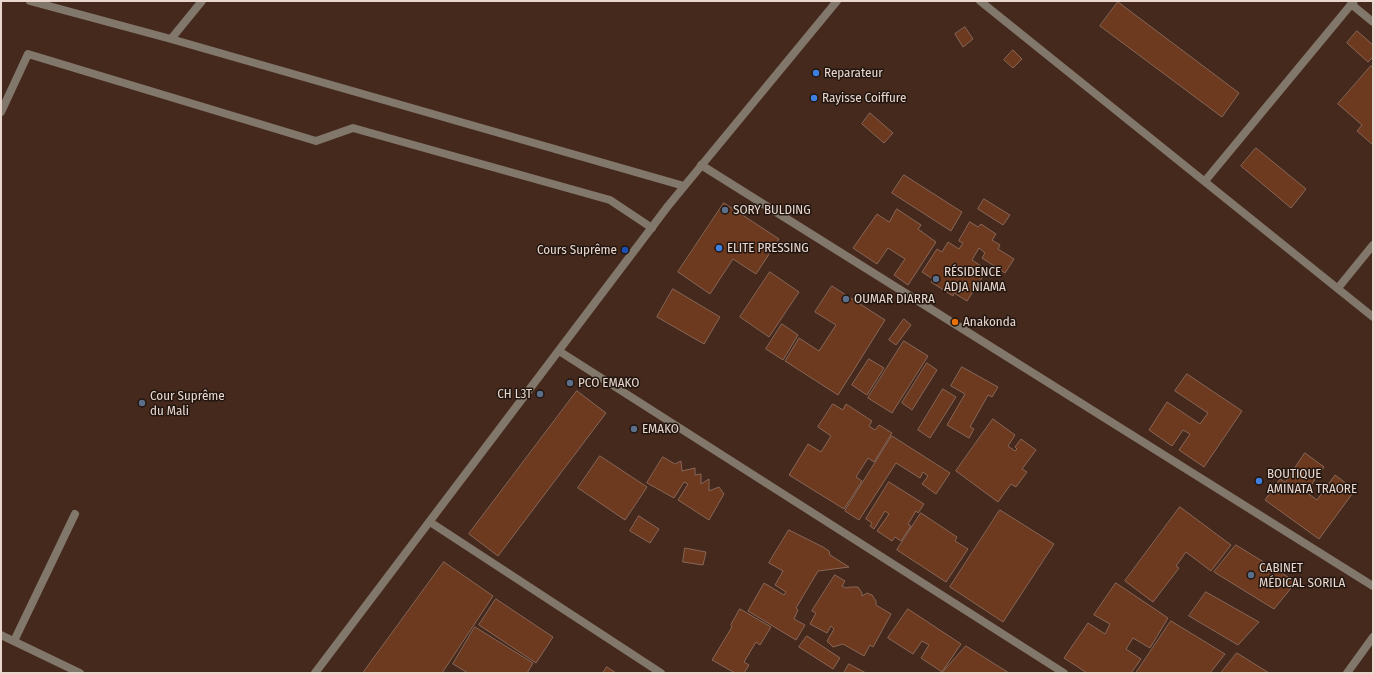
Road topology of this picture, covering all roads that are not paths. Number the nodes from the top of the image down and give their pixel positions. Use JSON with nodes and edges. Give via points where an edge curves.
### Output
{"nodes":[{"id":1,"x":30,"y":1,"type":"edge"},
{"id":2,"x":202,"y":1,"type":"edge"},
{"id":3,"x":836,"y":1,"type":"edge"},
{"id":4,"x":980,"y":1,"type":"edge"},
{"id":5,"x":1352,"y":3,"type":"edge"},
{"id":6,"x":1373,"y":22,"type":"edge"},
{"id":7,"x":171,"y":39,"type":"junction"},
{"id":8,"x":1,"y":112,"type":"edge"},
{"id":9,"x":701,"y":165,"type":"junction"},
{"id":10,"x":1205,"y":181,"type":"junction"},
{"id":11,"x":684,"y":186,"type":"junction"},
{"id":12,"x":652,"y":228,"type":"junction"},
{"id":13,"x":1373,"y":245,"type":"edge"},
{"id":14,"x":1338,"y":288,"type":"junction"},
{"id":15,"x":1373,"y":316,"type":"edge"},
{"id":16,"x":560,"y":351,"type":"junction"},
{"id":17,"x":75,"y":514,"type":"dead end"},
{"id":18,"x":430,"y":522,"type":"junction"},
{"id":19,"x":1373,"y":586,"type":"edge"},
{"id":20,"x":1,"y":635,"type":"edge"},
{"id":21,"x":1373,"y":637,"type":"edge"},
{"id":22,"x":14,"y":641,"type":"junction"},
{"id":23,"x":80,"y":673,"type":"edge"},
{"id":24,"x":315,"y":673,"type":"edge"},
{"id":25,"x":661,"y":673,"type":"edge"},
{"id":26,"x":1064,"y":673,"type":"edge"},
{"id":27,"x":1347,"y":673,"type":"edge"}],
"edges":[{"from":1,"to":7,"type":"street"},
{"from":2,"to":7,"type":"street"},
{"from":3,"to":9,"type":"street"},
{"from":4,"to":10,"type":"street"},
{"from":5,"to":6,"type":"street"},
{"from":5,"to":10,"type":"street"},
{"from":7,"to":11,"type":"street"},
{"from":8,"to":12,"type":"street","via":[[28,54],[316,141],[353,128],[610,200]]},
{"from":9,"to":11,"type":"street"},
{"from":9,"to":19,"type":"street"},
{"from":10,"to":14,"type":"street"},
{"from":11,"to":12,"type":"street"},
{"from":12,"to":16,"type":"street"},
{"from":13,"to":14,"type":"street"},
{"from":14,"to":15,"type":"street"},
{"from":16,"to":18,"type":"street"},
{"from":16,"to":26,"type":"street"},
{"from":17,"to":22,"type":"street"},
{"from":18,"to":24,"type":"street"},
{"from":18,"to":25,"type":"street"},
{"from":20,"to":22,"type":"street"},
{"from":21,"to":27,"type":"street"},
{"from":22,"to":23,"type":"street"}]}
